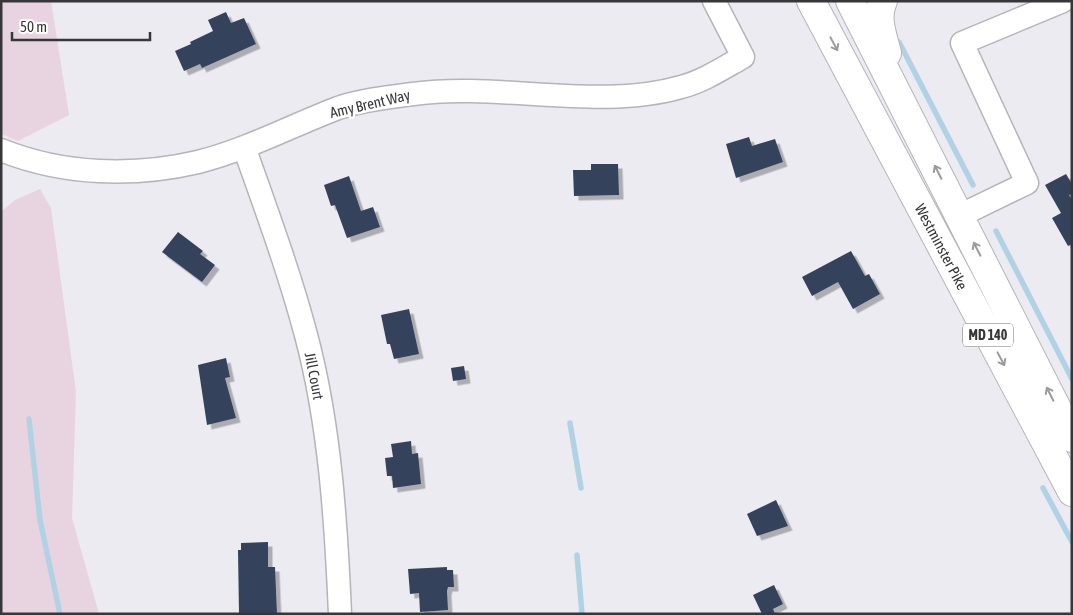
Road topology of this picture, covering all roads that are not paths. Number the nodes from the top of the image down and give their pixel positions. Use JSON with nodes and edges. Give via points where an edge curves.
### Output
{"nodes":[{"id":1,"x":714,"y":1,"type":"edge"},
{"id":2,"x":811,"y":1,"type":"edge"},
{"id":3,"x":883,"y":1,"type":"edge"},
{"id":4,"x":1063,"y":1,"type":"edge"},
{"id":5,"x":851,"y":2,"type":"edge"},
{"id":6,"x":895,"y":89,"type":"junction"},
{"id":7,"x":244,"y":147,"type":"junction"},
{"id":8,"x":1,"y":150,"type":"edge"},
{"id":9,"x":961,"y":215,"type":"junction"},
{"id":10,"x":1072,"y":438,"type":"edge"},
{"id":11,"x":1072,"y":492,"type":"edge"},
{"id":12,"x":340,"y":614,"type":"edge"}],
"edges":[{"from":1,"to":7,"type":"street","name":"Amy Brent Way","via":[[743,57],[704,79],[680,88],[598,96],[456,91],[415,93],[340,108]]},
{"from":2,"to":11,"type":"highway","name":"Westminster Pike","number":"MD 140","one_way":true},
{"from":3,"to":6,"type":"highway","via":[[880,23]]},
{"from":4,"to":9,"type":"street","via":[[962,43],[1027,183]]},
{"from":5,"to":6,"type":"highway","name":"Westminster Pike","number":"MD 140"},
{"from":9,"to":6,"type":"highway","name":"Westminster Pike","number":"MD 140","one_way":true},
{"from":7,"to":8,"type":"street","name":"Amy Brent Way","via":[[198,162],[125,172],[85,170]]},
{"from":7,"to":12,"type":"street","name":"Jill Court","via":[[290,276],[306,337],[331,480]]},
{"from":10,"to":9,"type":"highway","name":"Westminster Pike","number":"MD 140","one_way":true}]}
